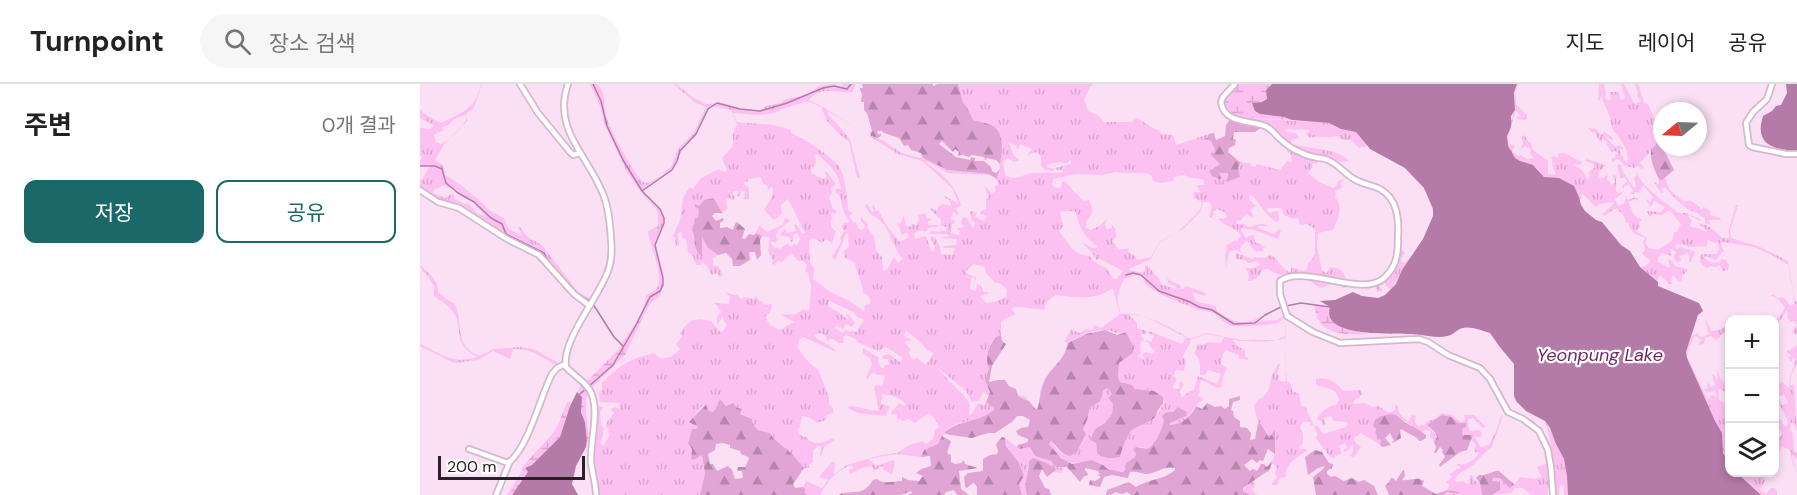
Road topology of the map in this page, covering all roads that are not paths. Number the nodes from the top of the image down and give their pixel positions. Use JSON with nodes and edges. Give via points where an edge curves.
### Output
{"nodes":[{"id":1,"x":520,"y":84,"type":"edge"},
{"id":2,"x":568,"y":84,"type":"edge"},
{"id":3,"x":1235,"y":84,"type":"edge"},
{"id":4,"x":1772,"y":84,"type":"edge"},
{"id":5,"x":580,"y":153,"type":"junction"},
{"id":6,"x":1797,"y":154,"type":"edge"},
{"id":7,"x":420,"y":190,"type":"edge"},
{"id":8,"x":590,"y":306,"type":"junction"},
{"id":9,"x":565,"y":364,"type":"junction"},
{"id":10,"x":469,"y":449,"type":"dead end"},
{"id":11,"x":510,"y":461,"type":"junction"},
{"id":12,"x":496,"y":495,"type":"edge"},
{"id":13,"x":596,"y":495,"type":"edge"},
{"id":14,"x":1553,"y":495,"type":"edge"}],
"edges":[{"from":1,"to":5,"type":"street","via":[[570,152]]},
{"from":2,"to":5,"type":"street","via":[[564,118]]},
{"from":3,"to":14,"type":"street","via":[[1221,102],[1231,117],[1266,127],[1305,155],[1334,163],[1353,179],[1383,192],[1398,213],[1398,258],[1382,279],[1367,284],[1285,278],[1279,289],[1287,316],[1336,342],[1419,339],[1476,365],[1490,379],[1508,412],[1533,426],[1543,437],[1550,459]]},
{"from":4,"to":6,"type":"street","via":[[1767,99],[1746,123],[1749,145]]},
{"from":5,"to":8,"type":"street","via":[[604,196],[612,253],[609,271]]},
{"from":7,"to":8,"type":"street","via":[[539,255]]},
{"from":8,"to":9,"type":"street","via":[[570,344]]},
{"from":9,"to":11,"type":"street","via":[[552,374],[521,449]]},
{"from":9,"to":13,"type":"street","via":[[592,395],[591,460]]},
{"from":10,"to":11,"type":"street"},
{"from":11,"to":12,"type":"street"}]}
